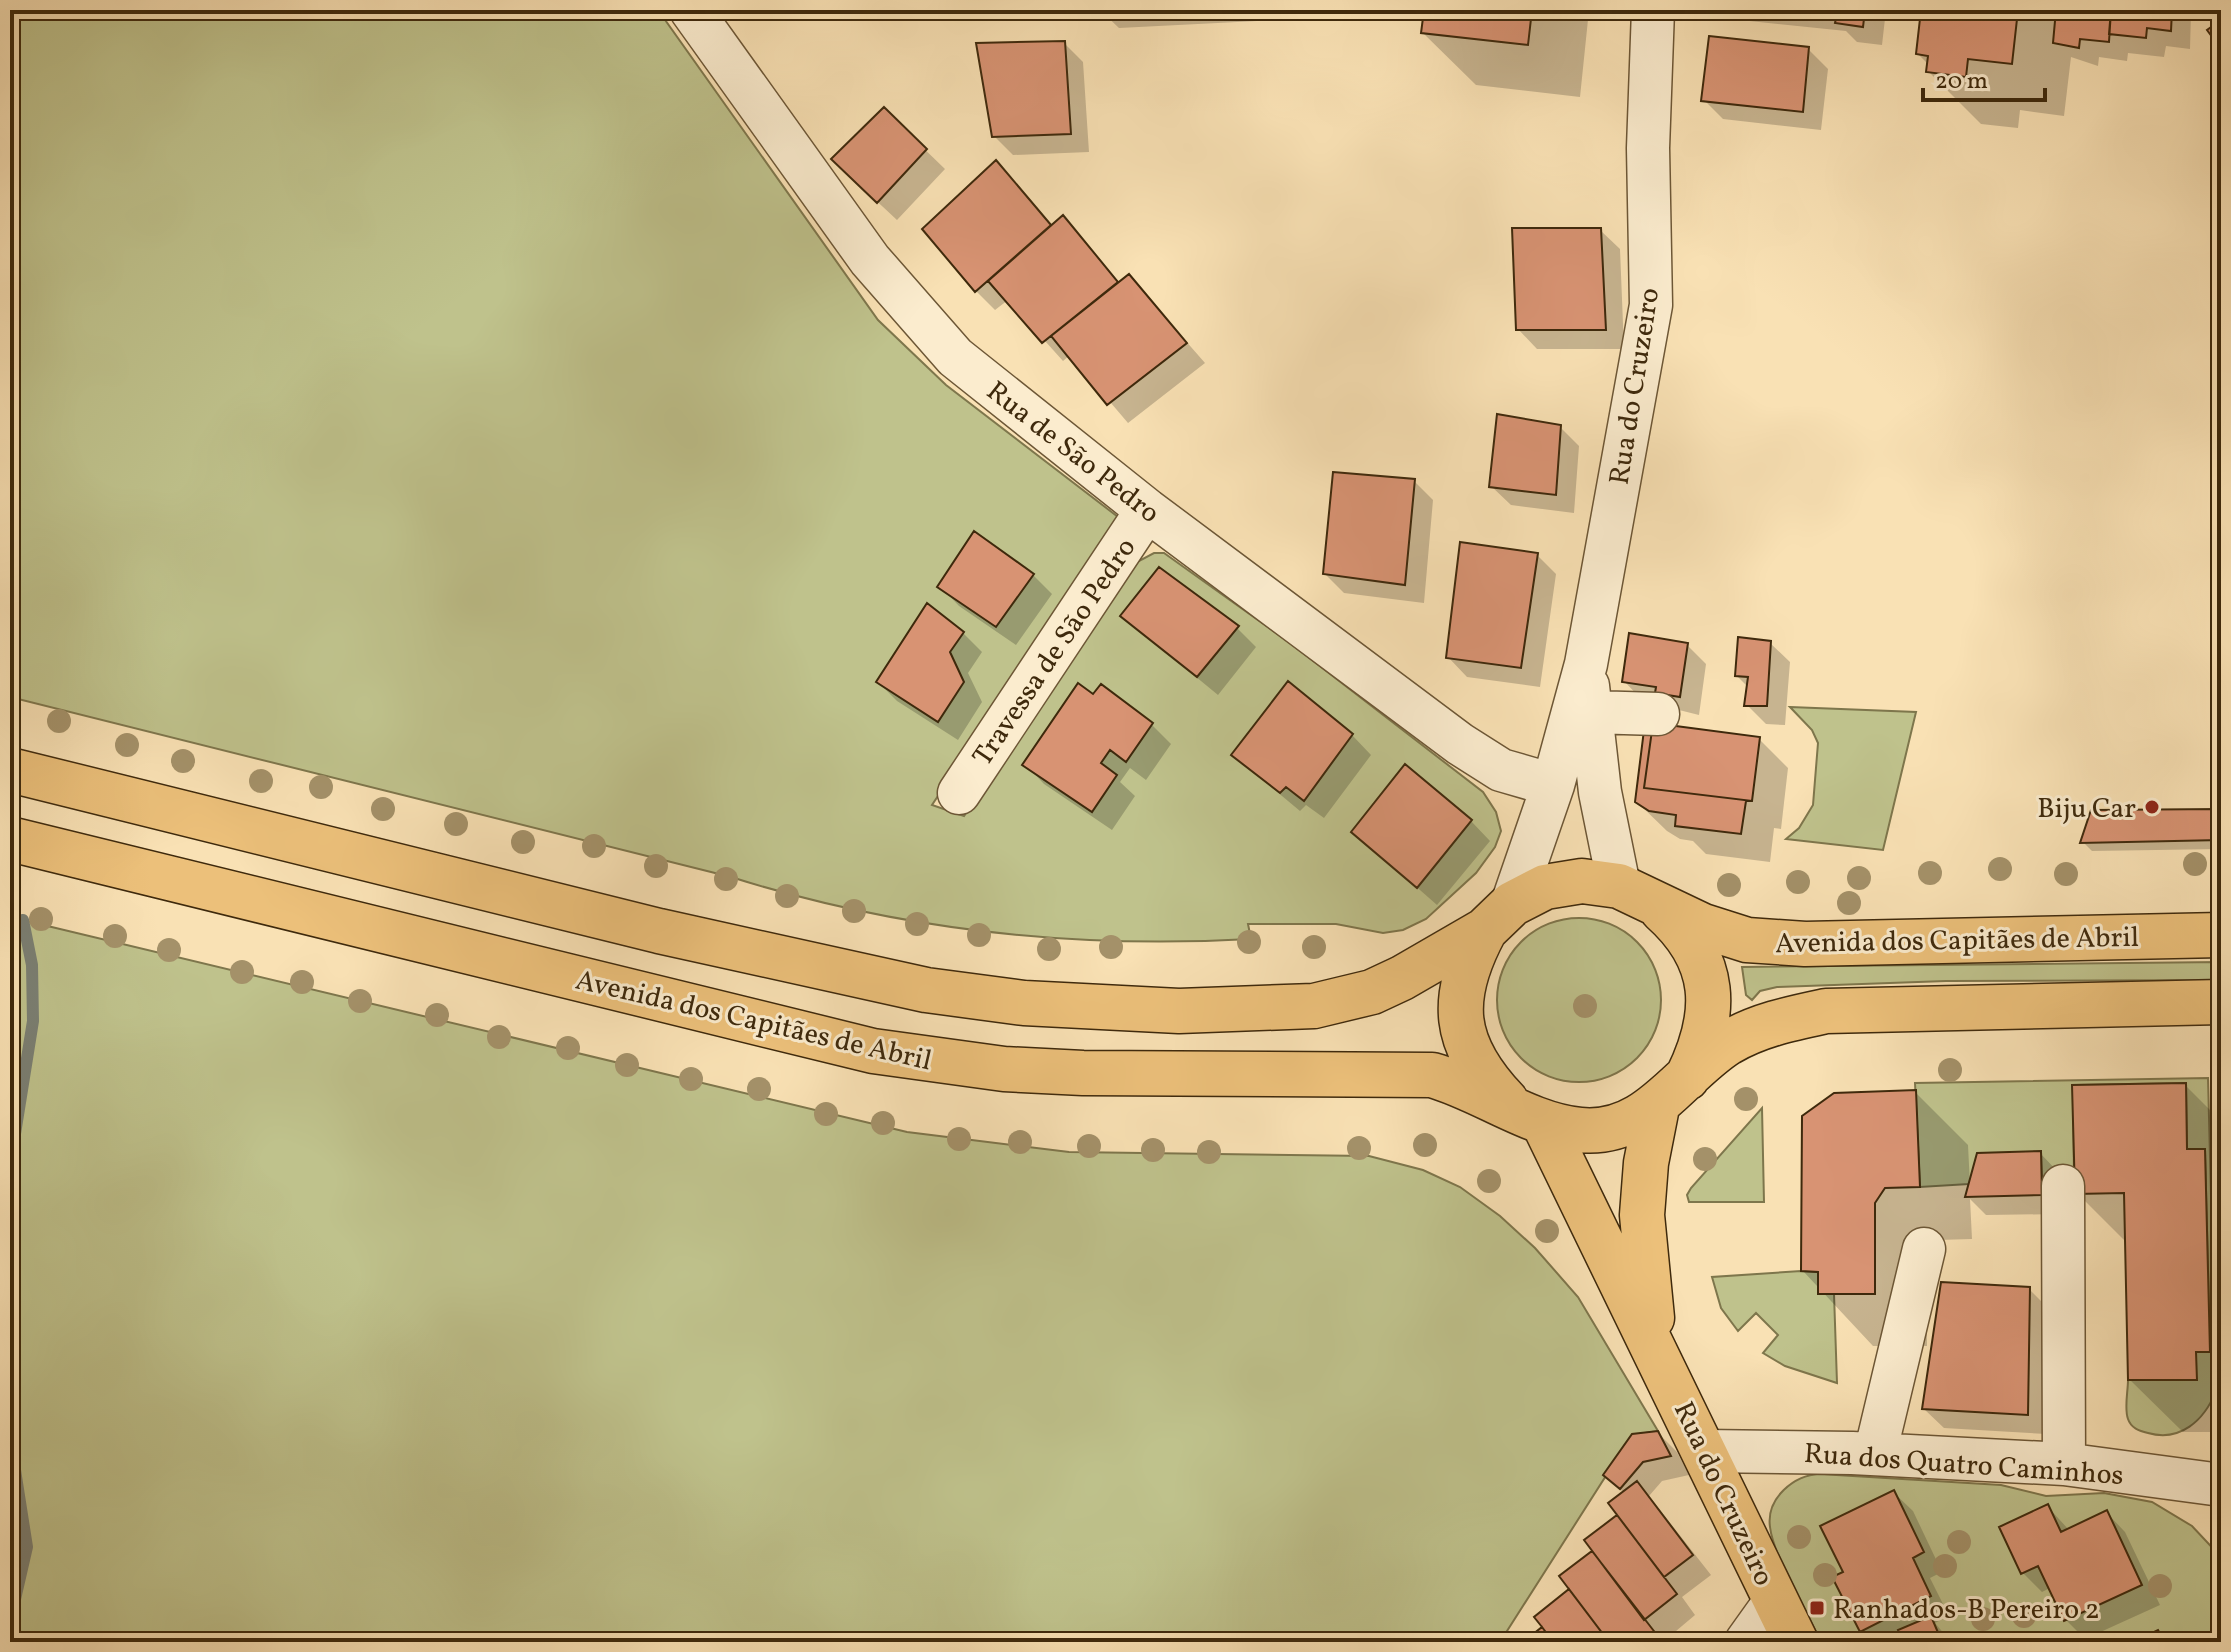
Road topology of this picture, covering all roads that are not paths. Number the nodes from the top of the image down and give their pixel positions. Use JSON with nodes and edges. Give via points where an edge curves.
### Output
{"nodes":[{"id":1,"x":1653,"y":10,"type":"edge"},
{"id":2,"x":702,"y":13,"type":"edge"},
{"id":3,"x":1147,"y":510,"type":"junction"},
{"id":4,"x":1586,"y":664,"type":"junction"},
{"id":5,"x":1591,"y":712,"type":"junction"},
{"id":6,"x":1658,"y":714,"type":"dead end"},
{"id":7,"x":10,"y":770,"type":"edge"},
{"id":8,"x":1553,"y":785,"type":"junction"},
{"id":9,"x":959,"y":793,"type":"dead end"},
{"id":10,"x":10,"y":839,"type":"edge"},
{"id":11,"x":1636,"y":894,"type":"junction"},
{"id":12,"x":1498,"y":917,"type":"junction"},
{"id":13,"x":2221,"y":935,"type":"edge"},
{"id":14,"x":2221,"y":1002,"type":"edge"},
{"id":15,"x":1672,"y":1094,"type":"junction"},
{"id":16,"x":1526,"y":1114,"type":"junction"},
{"id":17,"x":2063,"y":1186,"type":"dead end"},
{"id":18,"x":1924,"y":1249,"type":"dead end"},
{"id":19,"x":1654,"y":1345,"type":"junction"},
{"id":20,"x":1705,"y":1451,"type":"junction"},
{"id":21,"x":1875,"y":1454,"type":"junction"},
{"id":22,"x":2064,"y":1464,"type":"junction"},
{"id":23,"x":2221,"y":1485,"type":"edge"},
{"id":24,"x":1776,"y":1600,"type":"junction"},
{"id":25,"x":1746,"y":1642,"type":"edge"},
{"id":26,"x":1796,"y":1642,"type":"edge"}],
"edges":[{"from":1,"to":4,"type":"street","name":"Rua do Cruzeiro","via":[[1648,148],[1651,305]]},
{"from":2,"to":3,"type":"street","name":"Rua de São Pedro","via":[[870,260],[955,357]]},
{"from":3,"to":8,"type":"street","name":"Rua de São Pedro","via":[[1460,744],[1501,770]]},
{"from":3,"to":9,"type":"street","name":"Travessa de São Pedro"},
{"from":4,"to":5,"type":"street","name":"Rua do Cruzeiro"},
{"from":4,"to":8,"type":"street","name":"Rua do Cruzeiro"},
{"from":5,"to":6,"type":"street"},
{"from":5,"to":11,"type":"street","name":"Rua do Cruzeiro","via":[[1600,792]]},
{"from":7,"to":12,"type":"main road","name":"Avenida dos Capitães de Abril","via":[[659,931],[926,990],[1024,1003],[1179,1011],[1314,1006],[1372,992],[1431,963]]},
{"from":8,"to":12,"type":"street","name":"Rua do Cruzeiro"},
{"from":10,"to":16,"type":"main road","name":"Avenida dos Capitães de Abril","via":[[873,1051],[1067,1073],[1432,1075],[1465,1084]]},
{"from":11,"to":12,"type":"main road","name":"Avenida dos Capitães de Abril","via":[[1569,883],[1545,887]]},
{"from":11,"to":13,"type":"main road","name":"Avenida dos Capitães de Abril","via":[[1747,940],[1805,944]]},
{"from":11,"to":15,"type":"main road","via":[[1683,929],[1702,964],[1710,1004],[1704,1044]]},
{"from":12,"to":16,"type":"main road","via":[[1466,965],[1460,1003],[1465,1041],[1482,1076]]},
{"from":14,"to":15,"type":"main road","name":"Avenida dos Capitães de Abril","via":[[1826,1011],[1771,1023],[1728,1044]]},
{"from":15,"to":16,"type":"main road","name":"Avenida dos Capitães de Abril","via":[[1622,1125],[1583,1131]]},
{"from":15,"to":19,"type":"main road","via":[[1646,1163],[1642,1215]]},
{"from":16,"to":19,"type":"main road","name":"Rua do Cruzeiro"},
{"from":17,"to":22,"type":"street"},
{"from":18,"to":21,"type":"street"},
{"from":19,"to":20,"type":"main road","name":"Rua do Cruzeiro"},
{"from":20,"to":21,"type":"street","name":"Rua dos Quatro Caminhos"},
{"from":20,"to":24,"type":"main road","name":"Rua do Cruzeiro"},
{"from":21,"to":22,"type":"street","name":"Rua dos Quatro Caminhos"},
{"from":22,"to":23,"type":"street","name":"Rua dos Quatro Caminhos"},
{"from":24,"to":25,"type":"street"},
{"from":24,"to":26,"type":"main road","name":"Rua do Cruzeiro"}]}
